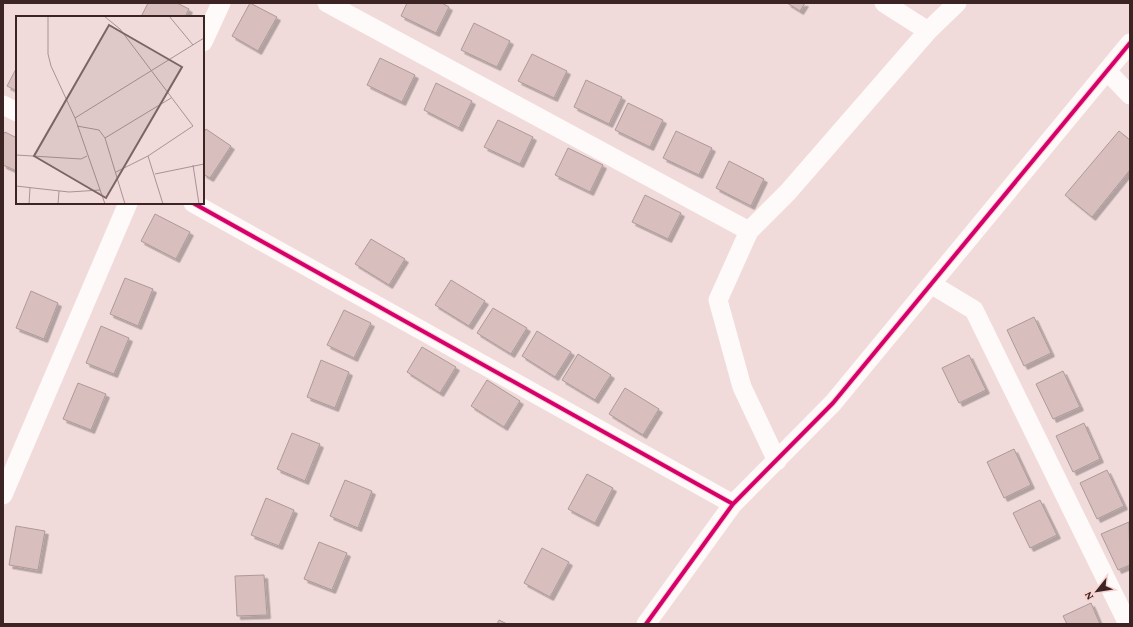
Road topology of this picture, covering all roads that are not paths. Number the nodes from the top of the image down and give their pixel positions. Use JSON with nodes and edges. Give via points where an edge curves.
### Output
{"nodes":[{"id":1,"x":222,"y":3,"type":"edge"},
{"id":2,"x":327,"y":3,"type":"edge"},
{"id":3,"x":884,"y":3,"type":"edge"},
{"id":4,"x":956,"y":3,"type":"edge"},
{"id":5,"x":928,"y":31,"type":"junction"},
{"id":6,"x":204,"y":40,"type":"edge"},
{"id":7,"x":1130,"y":43,"type":"edge"},
{"id":8,"x":1107,"y":72,"type":"junction"},
{"id":9,"x":1130,"y":95,"type":"edge"},
{"id":10,"x":3,"y":105,"type":"edge"},
{"id":11,"x":16,"y":112,"type":"edge"},
{"id":12,"x":128,"y":204,"type":"edge"},
{"id":13,"x":195,"y":204,"type":"edge"},
{"id":14,"x":749,"y":231,"type":"junction"},
{"id":15,"x":932,"y":284,"type":"junction"},
{"id":16,"x":777,"y":460,"type":"junction"},
{"id":17,"x":3,"y":495,"type":"edge"},
{"id":18,"x":733,"y":504,"type":"junction"},
{"id":19,"x":646,"y":624,"type":"edge"},
{"id":20,"x":1128,"y":624,"type":"edge"}],
"edges":[{"from":1,"to":6,"type":"street"},
{"from":2,"to":14,"type":"street"},
{"from":3,"to":5,"type":"street"},
{"from":4,"to":5,"type":"street"},
{"from":5,"to":14,"type":"street","via":[[788,192]]},
{"from":7,"to":8,"type":"street"},
{"from":8,"to":9,"type":"street"},
{"from":8,"to":15,"type":"street"},
{"from":10,"to":11,"type":"street"},
{"from":12,"to":17,"type":"street"},
{"from":13,"to":18,"type":"street"},
{"from":14,"to":16,"type":"street","via":[[718,300],[742,387]]},
{"from":15,"to":16,"type":"street","via":[[833,403]]},
{"from":15,"to":20,"type":"street","via":[[974,310]]},
{"from":16,"to":18,"type":"street"},
{"from":18,"to":19,"type":"street"}]}
